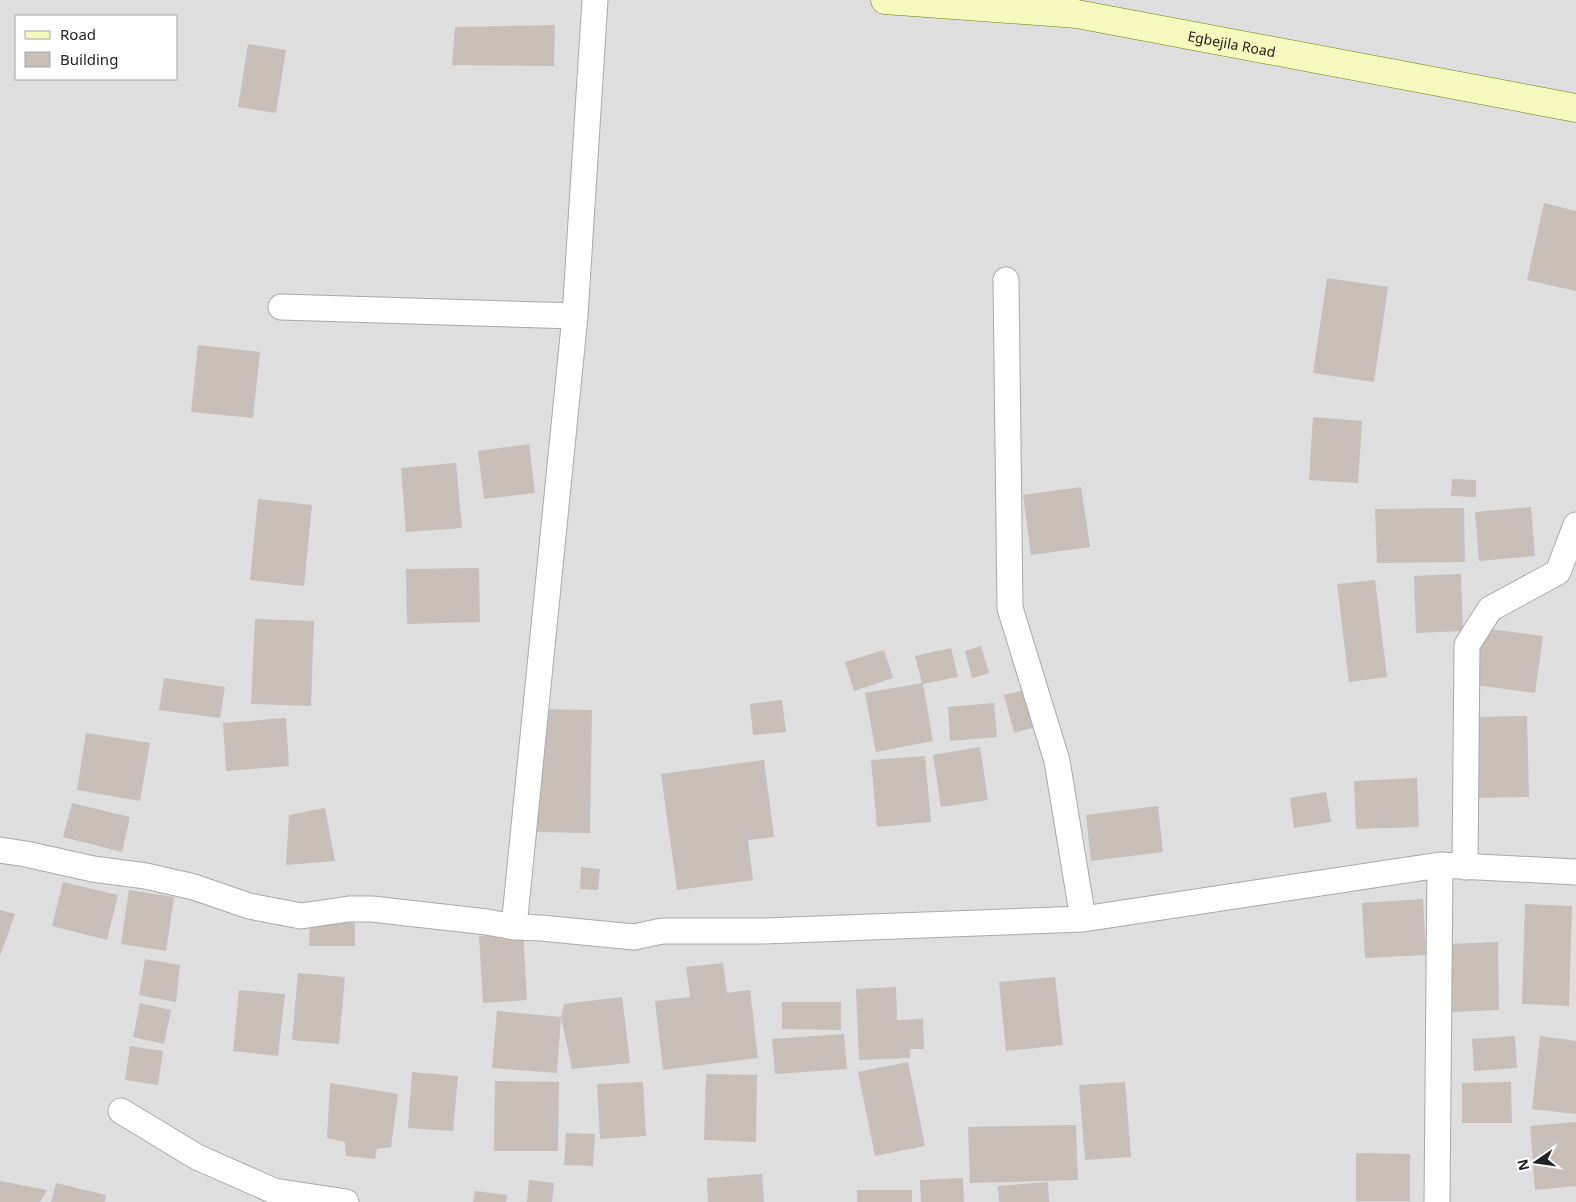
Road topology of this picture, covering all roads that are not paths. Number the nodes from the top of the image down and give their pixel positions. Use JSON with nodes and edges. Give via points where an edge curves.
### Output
{"nodes":[{"id":1,"x":595,"y":0,"type":"edge"},
{"id":2,"x":885,"y":0,"type":"edge"},
{"id":3,"x":1077,"y":7,"type":"edge"},
{"id":4,"x":1576,"y":108,"type":"edge"},
{"id":5,"x":1006,"y":280,"type":"dead end"},
{"id":6,"x":281,"y":307,"type":"dead end"},
{"id":7,"x":575,"y":316,"type":"junction"},
{"id":8,"x":1576,"y":525,"type":"edge"},
{"id":9,"x":0,"y":850,"type":"edge"},
{"id":10,"x":1440,"y":865,"type":"junction"},
{"id":11,"x":1465,"y":867,"type":"junction"},
{"id":12,"x":1576,"y":872,"type":"edge"},
{"id":13,"x":1083,"y":918,"type":"junction"},
{"id":14,"x":514,"y":927,"type":"junction"},
{"id":15,"x":121,"y":1111,"type":"dead end"},
{"id":16,"x":346,"y":1202,"type":"edge"},
{"id":17,"x":1438,"y":1202,"type":"edge"}],
"edges":[{"from":1,"to":7,"type":"street"},
{"from":2,"to":3,"type":"street","name":"Egbejila Road"},
{"from":3,"to":4,"type":"street","name":"Egbejila Road"},
{"from":5,"to":13,"type":"street","via":[[1010,608],[1057,761]]},
{"from":6,"to":7,"type":"street"},
{"from":7,"to":14,"type":"street"},
{"from":8,"to":11,"type":"street","via":[[1558,572],[1490,609],[1467,645]]},
{"from":9,"to":14,"type":"street","via":[[93,870],[146,876],[194,887],[249,906],[301,916],[372,909]]},
{"from":10,"to":11,"type":"street"},
{"from":10,"to":13,"type":"street"},
{"from":10,"to":17,"type":"street"},
{"from":11,"to":12,"type":"street"},
{"from":13,"to":14,"type":"street","via":[[764,932],[662,931],[634,937]]},
{"from":15,"to":16,"type":"street","via":[[197,1157],[274,1191]]}]}
